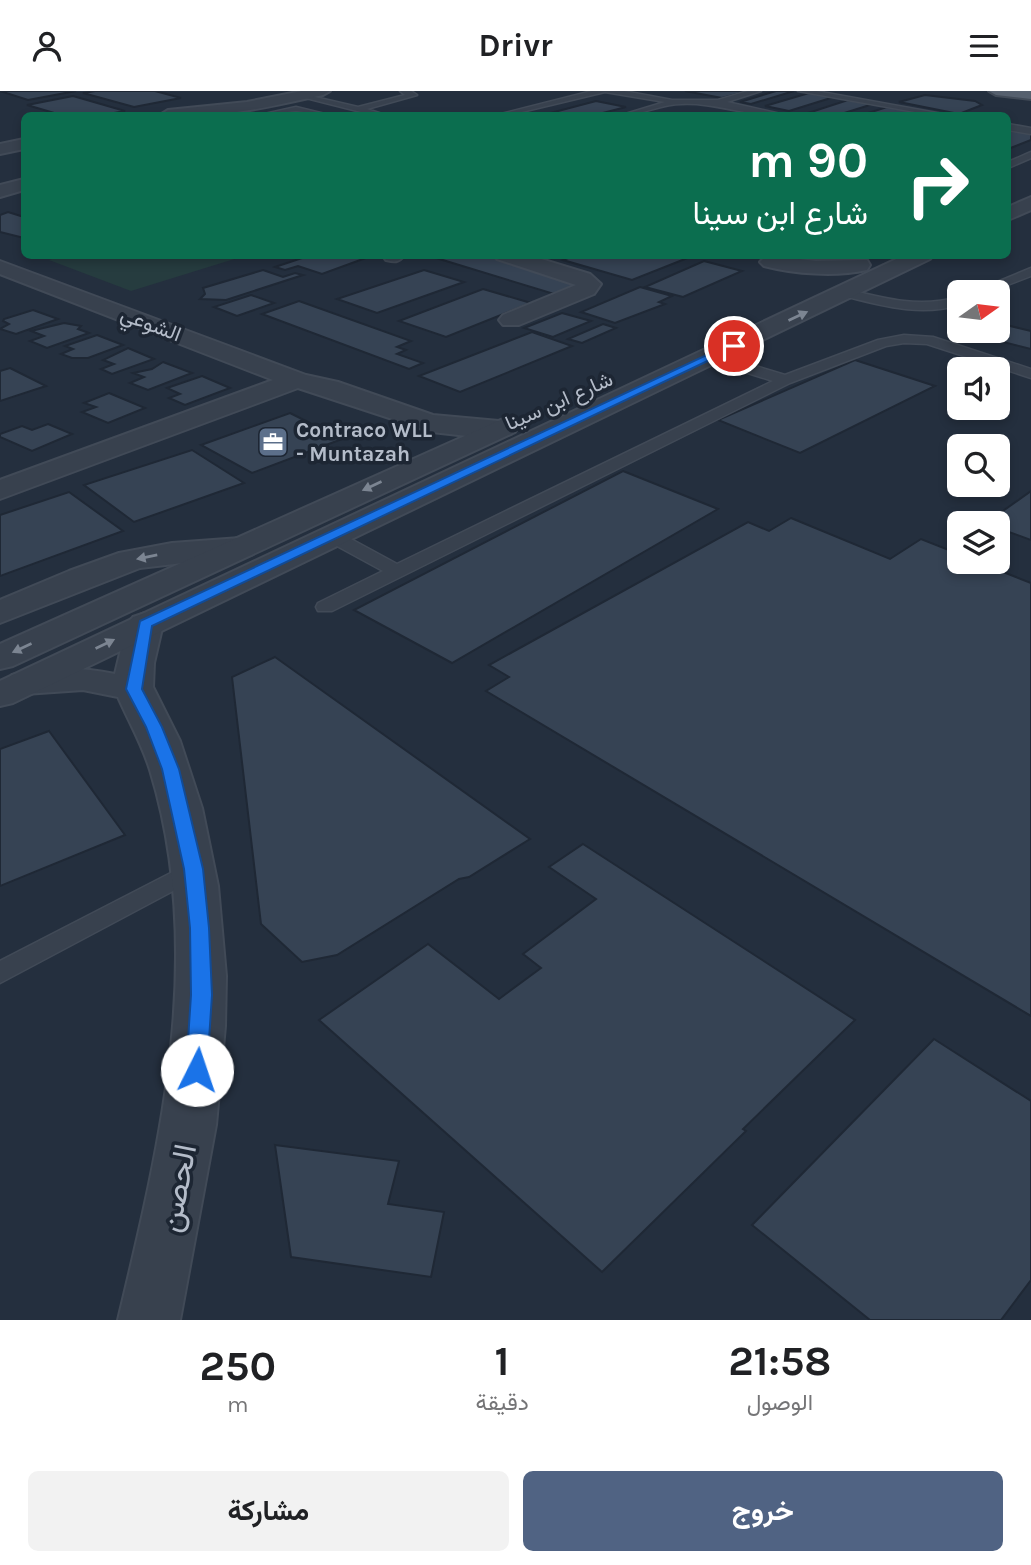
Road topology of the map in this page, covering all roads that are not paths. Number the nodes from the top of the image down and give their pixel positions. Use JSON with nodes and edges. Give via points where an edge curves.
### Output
{"nodes":[{"id":1,"x":323,"y":91,"type":"edge"},
{"id":2,"x":404,"y":91,"type":"edge"},
{"id":3,"x":602,"y":91,"type":"edge"},
{"id":4,"x":608,"y":91,"type":"edge"},
{"id":5,"x":757,"y":91,"type":"edge"},
{"id":6,"x":802,"y":91,"type":"edge"},
{"id":7,"x":996,"y":91,"type":"edge"},
{"id":8,"x":1031,"y":95,"type":"edge"},
{"id":9,"x":302,"y":96,"type":"junction"},
{"id":10,"x":366,"y":97,"type":"dead end"},
{"id":11,"x":678,"y":101,"type":"junction"},
{"id":12,"x":387,"y":102,"type":"junction"},
{"id":13,"x":708,"y":107,"type":"junction"},
{"id":14,"x":221,"y":112,"type":"edge"},
{"id":15,"x":280,"y":112,"type":"edge"},
{"id":16,"x":312,"y":112,"type":"edge"},
{"id":17,"x":358,"y":112,"type":"edge"},
{"id":18,"x":364,"y":112,"type":"edge"},
{"id":19,"x":514,"y":112,"type":"edge"},
{"id":20,"x":637,"y":112,"type":"edge"},
{"id":21,"x":723,"y":112,"type":"edge"},
{"id":22,"x":754,"y":112,"type":"edge"},
{"id":23,"x":926,"y":112,"type":"edge"},
{"id":24,"x":1011,"y":128,"type":"edge"},
{"id":25,"x":1031,"y":131,"type":"edge"},
{"id":26,"x":21,"y":144,"type":"edge"},
{"id":27,"x":0,"y":149,"type":"edge"},
{"id":28,"x":1031,"y":155,"type":"edge"},
{"id":29,"x":1013,"y":159,"type":"edge"},
{"id":30,"x":1031,"y":163,"type":"edge"},
{"id":31,"x":21,"y":185,"type":"edge"},
{"id":32,"x":1031,"y":185,"type":"edge"},
{"id":33,"x":0,"y":191,"type":"edge"},
{"id":34,"x":1011,"y":195,"type":"edge"},
{"id":35,"x":1031,"y":203,"type":"edge"},
{"id":36,"x":1011,"y":213,"type":"edge"},
{"id":37,"x":26,"y":259,"type":"edge"},
{"id":38,"x":517,"y":259,"type":"edge"},
{"id":39,"x":760,"y":259,"type":"edge"},
{"id":40,"x":915,"y":259,"type":"edge"},
{"id":41,"x":870,"y":260,"type":"edge"},
{"id":42,"x":771,"y":262,"type":"junction"},
{"id":43,"x":0,"y":267,"type":"edge"},
{"id":44,"x":1031,"y":272,"type":"edge"},
{"id":45,"x":29,"y":277,"type":"junction"},
{"id":46,"x":1010,"y":280,"type":"edge"},
{"id":47,"x":0,"y":285,"type":"edge"},
{"id":48,"x":808,"y":289,"type":"junction"},
{"id":49,"x":847,"y":293,"type":"junction"},
{"id":50,"x":947,"y":305,"type":"edge"},
{"id":51,"x":511,"y":320,"type":"dead end"},
{"id":52,"x":711,"y":357,"type":"junction"},
{"id":53,"x":1031,"y":374,"type":"edge"},
{"id":54,"x":785,"y":380,"type":"junction"},
{"id":55,"x":300,"y":381,"type":"junction"},
{"id":56,"x":501,"y":428,"type":"junction"},
{"id":57,"x":438,"y":455,"type":"junction"},
{"id":58,"x":0,"y":490,"type":"edge"},
{"id":59,"x":332,"y":536,"type":"junction"},
{"id":60,"x":240,"y":548,"type":"junction"},
{"id":61,"x":398,"y":572,"type":"junction"},
{"id":62,"x":325,"y":607,"type":"dead end"},
{"id":63,"x":0,"y":613,"type":"edge"},
{"id":64,"x":145,"y":624,"type":"junction"},
{"id":65,"x":8,"y":679,"type":"edge"},
{"id":66,"x":134,"y":689,"type":"junction"},
{"id":67,"x":194,"y":869,"type":"junction"},
{"id":68,"x":0,"y":972,"type":"edge"},
{"id":69,"x":149,"y":1320,"type":"edge"}],
"edges":[{"from":1,"to":9,"type":"street"},
{"from":2,"to":12,"type":"lane","via":[[413,95]]},
{"from":3,"to":19,"type":"lane"},
{"from":4,"to":11,"type":"lane"},
{"from":5,"to":13,"type":"lane"},
{"from":6,"to":23,"type":"lane"},
{"from":7,"to":8,"type":"main road"},
{"from":9,"to":14,"type":"street"},
{"from":9,"to":17,"type":"lane"},
{"from":10,"to":12,"type":"lane"},
{"from":11,"to":13,"type":"lane"},
{"from":11,"to":20,"type":"lane"},
{"from":12,"to":18,"type":"lane"},
{"from":13,"to":21,"type":"lane"},
{"from":13,"to":22,"type":"lane"},
{"from":15,"to":16,"type":"lane"},
{"from":24,"to":25,"type":"lane"},
{"from":26,"to":27,"type":"street"},
{"from":28,"to":29,"type":"lane"},
{"from":29,"to":30,"type":"lane"},
{"from":31,"to":33,"type":"street"},
{"from":32,"to":34,"type":"street"},
{"from":35,"to":36,"type":"street"},
{"from":37,"to":43,"type":"street"},
{"from":38,"to":51,"type":"street","via":[[590,284]]},
{"from":39,"to":42,"type":"street"},
{"from":40,"to":49,"type":"street","name":"شارع ابن سينا"},
{"from":41,"to":42,"type":"street","via":[[816,267]]},
{"from":41,"to":48,"type":"street","name":"شارع ابن سينا"},
{"from":42,"to":48,"type":"street","via":[[797,274]]},
{"from":43,"to":45,"type":"street","name":"الشوعي"},
{"from":44,"to":46,"type":"lane"},
{"from":45,"to":47,"type":"street"},
{"from":45,"to":55,"type":"street","name":"الشوعي"},
{"from":48,"to":56,"type":"street","name":"شارع ابن سينا"},
{"from":49,"to":50,"type":"lane","via":[[919,309]]},
{"from":52,"to":49,"type":"street","name":"شارع ابن سينا","one_way":true},
{"from":52,"to":54,"type":"lane"},
{"from":52,"to":59,"type":"street","name":"شارع ابن سينا"},
{"from":53,"to":54,"type":"lane","via":[[929,340],[904,339]]},
{"from":54,"to":61,"type":"lane"},
{"from":55,"to":56,"type":"street","name":"الشوعي","via":[[435,426]]},
{"from":55,"to":57,"type":"street","name":"الشوعي","via":[[417,432]]},
{"from":55,"to":58,"type":"street"},
{"from":56,"to":57,"type":"street","name":"شارع ابن سينا"},
{"from":57,"to":60,"type":"street","name":"شارع ابن سينا","one_way":true},
{"from":59,"to":61,"type":"lane"},
{"from":59,"to":64,"type":"street","name":"شارع ابن سينا"},
{"from":60,"to":63,"type":"street","name":"شارع ابن سينا","one_way":true,"via":[[134,560]]},
{"from":60,"to":65,"type":"street","name":"شارع ابن سينا","one_way":true},
{"from":61,"to":62,"type":"lane"},
{"from":65,"to":64,"type":"street","name":"شارع ابن سينا","one_way":true},
{"from":64,"to":66,"type":"street"},
{"from":65,"to":66,"type":"street","via":[[83,678]]},
{"from":66,"to":67,"type":"street","name":"الحصن","via":[[170,769]]},
{"from":67,"to":68,"type":"lane"},
{"from":67,"to":69,"type":"street","name":"الحصن","via":[[201,995],[197,1070],[186,1155]]}]}
